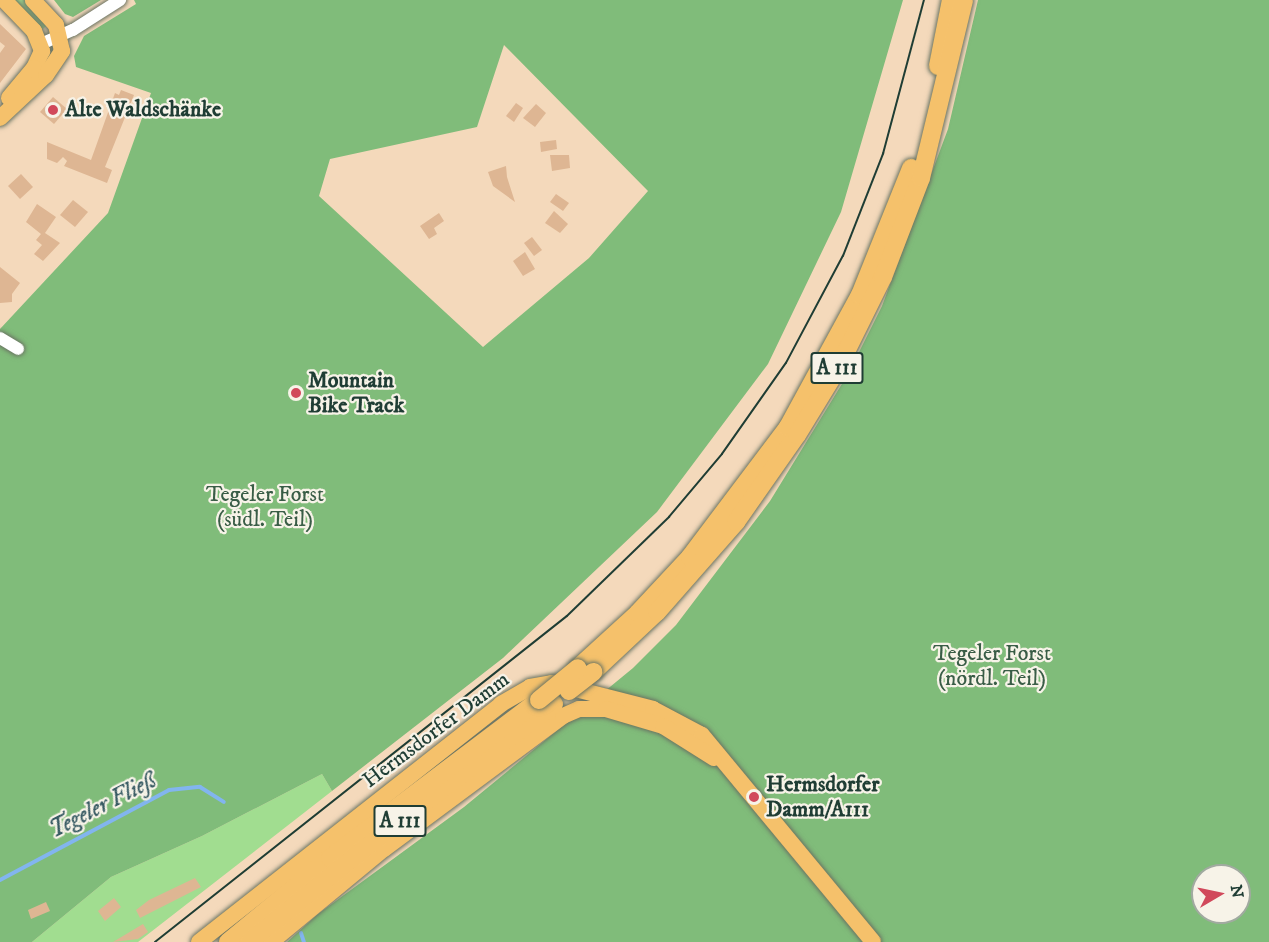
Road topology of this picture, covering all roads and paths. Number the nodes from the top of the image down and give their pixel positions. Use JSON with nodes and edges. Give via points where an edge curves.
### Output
{"nodes":[{"id":1,"x":4,"y":0,"type":"edge"},
{"id":2,"x":33,"y":0,"type":"edge"},
{"id":3,"x":120,"y":0,"type":"edge"},
{"id":4,"x":951,"y":0,"type":"edge"},
{"id":5,"x":964,"y":0,"type":"edge"},
{"id":6,"x":61,"y":36,"type":"junction"},
{"id":7,"x":41,"y":44,"type":"junction"},
{"id":8,"x":0,"y":108,"type":"edge"},
{"id":9,"x":0,"y":118,"type":"edge"},
{"id":10,"x":0,"y":338,"type":"edge"},
{"id":11,"x":18,"y":349,"type":"dead end"},
{"id":12,"x":586,"y":670,"type":"junction"},
{"id":13,"x":723,"y":761,"type":"junction"},
{"id":14,"x":247,"y":934,"type":"edge"},
{"id":15,"x":199,"y":942,"type":"edge"},
{"id":16,"x":226,"y":942,"type":"edge"},
{"id":17,"x":270,"y":942,"type":"edge"},
{"id":18,"x":873,"y":942,"type":"edge"}],
"edges":[{"from":1,"to":7,"type":"main road"},
{"from":2,"to":6,"type":"main road"},
{"from":3,"to":6,"type":"street"},
{"from":4,"to":12,"type":"highway","number":"A 111","via":[[908,177],[860,296],[821,370],[788,427],[717,525]]},
{"from":5,"to":12,"type":"highway","number":"A 111","via":[[921,178],[883,277],[838,368],[736,522],[657,612]]},
{"from":6,"to":7,"type":"street"},
{"from":6,"to":9,"type":"main road","via":[[62,51],[53,67]]},
{"from":7,"to":8,"type":"main road","via":[[37,63]]},
{"from":10,"to":11,"type":"street"},
{"from":12,"to":14,"type":"highway","number":"A 111","bridge":true,"via":[[336,869]]},
{"from":13,"to":15,"type":"main road","name":"Hermsdorfer Damm","via":[[702,735],[668,715],[552,683],[530,687],[477,722]]},
{"from":13,"to":17,"type":"main road","name":"Hermsdorfer Damm","via":[[663,726],[606,709],[579,709],[563,716],[384,849]]},
{"from":13,"to":18,"type":"main road","name":"Hermsdorfer Damm"},
{"from":14,"to":16,"type":"highway","number":"A 111"}]}
